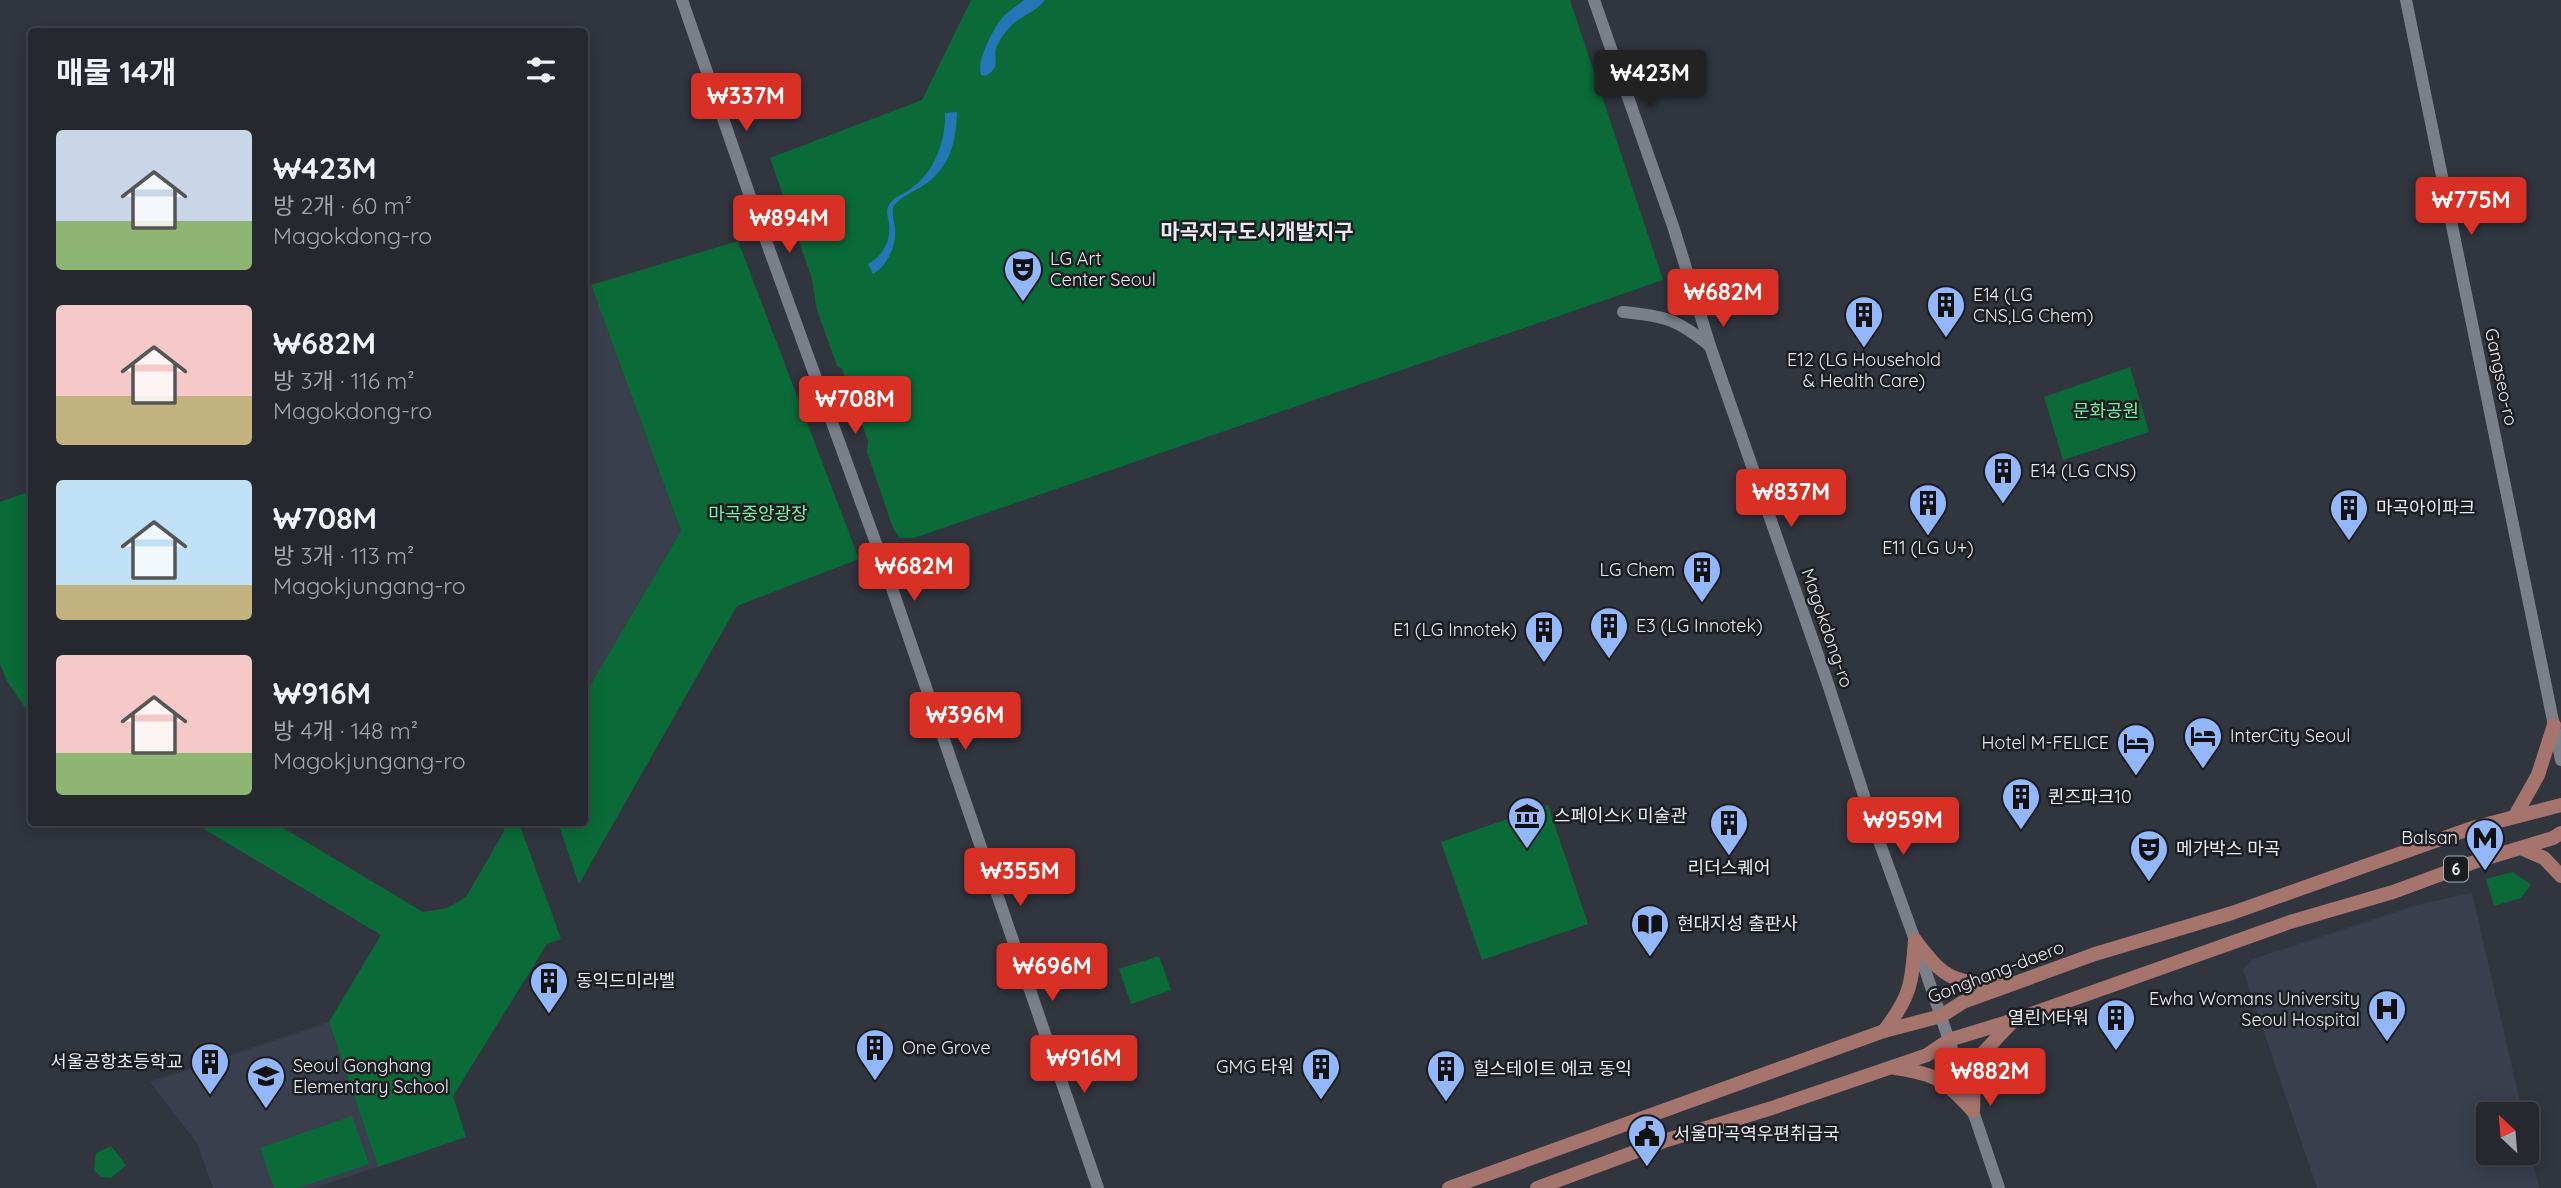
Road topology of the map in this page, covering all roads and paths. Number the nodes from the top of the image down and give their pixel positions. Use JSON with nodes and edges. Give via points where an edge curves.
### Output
{"nodes":[{"id":1,"x":682,"y":0,"type":"edge"},
{"id":2,"x":1594,"y":0,"type":"edge"},
{"id":3,"x":2406,"y":0,"type":"edge"},
{"id":4,"x":1623,"y":313,"type":"dead end"},
{"id":5,"x":1710,"y":346,"type":"junction"},
{"id":6,"x":2557,"y":730,"type":"edge"},
{"id":7,"x":2561,"y":760,"type":"edge"},
{"id":8,"x":2561,"y":805,"type":"edge"},
{"id":9,"x":2515,"y":816,"type":"junction"},
{"id":10,"x":2561,"y":833,"type":"edge"},
{"id":11,"x":2521,"y":848,"type":"junction"},
{"id":12,"x":2561,"y":876,"type":"edge"},
{"id":13,"x":1915,"y":940,"type":"junction"},
{"id":14,"x":2010,"y":985,"type":"junction"},
{"id":15,"x":1941,"y":1016,"type":"junction"},
{"id":16,"x":2014,"y":1020,"type":"junction"},
{"id":17,"x":1884,"y":1031,"type":"junction"},
{"id":18,"x":1949,"y":1040,"type":"junction"},
{"id":19,"x":1892,"y":1067,"type":"junction"},
{"id":20,"x":1973,"y":1111,"type":"junction"},
{"id":21,"x":1098,"y":1188,"type":"edge"},
{"id":22,"x":1449,"y":1188,"type":"edge"},
{"id":23,"x":1537,"y":1188,"type":"edge"},
{"id":24,"x":1999,"y":1188,"type":"edge"}],
"edges":[{"from":1,"to":21,"type":"main road","via":[[885,568]]},
{"from":2,"to":5,"type":"main road","name":"Magokdong-ro"},
{"from":3,"to":6,"type":"main road","name":"Gangseo-ro"},
{"from":4,"to":5,"type":"main road","via":[[1677,321]]},
{"from":5,"to":13,"type":"main road","name":"Magokdong-ro"},
{"from":6,"to":7,"type":"main road","name":"Gangseo-ro"},
{"from":6,"to":9,"type":"main road"},
{"from":8,"to":9,"type":"main road","name":"Gonghang-daero","number":"6"},
{"from":9,"to":14,"type":"main road","name":"Gonghang-daero","number":"6"},
{"from":10,"to":11,"type":"main road","number":"6"},
{"from":11,"to":12,"type":"main road","via":[[2543,858]]},
{"from":11,"to":16,"type":"main road","number":"6","via":[[2290,922]]},
{"from":13,"to":14,"type":"main road","via":[[1932,963],[1959,981]]},
{"from":13,"to":15,"type":"main road","name":"Magokdong-ro"},
{"from":13,"to":17,"type":"main road","via":[[1908,994]]},
{"from":14,"to":15,"type":"main road","name":"Gonghang-daero","number":"6","via":[[1963,1002]]},
{"from":15,"to":17,"type":"main road","name":"Gonghang-daero","number":"6"},
{"from":15,"to":18,"type":"main road","name":"Magokdong-ro"},
{"from":16,"to":18,"type":"main road","number":"6"},
{"from":16,"to":20,"type":"main road","via":[[1981,1055]]},
{"from":17,"to":22,"type":"main road","name":"Gonghang-daero","number":"6"},
{"from":18,"to":19,"type":"main road","number":"6","via":[[1927,1055]]},
{"from":18,"to":20,"type":"main road","name":"Magokdong-ro"},
{"from":19,"to":20,"type":"main road","via":[[1934,1075]]},
{"from":19,"to":23,"type":"main road","number":"6"},
{"from":20,"to":24,"type":"main road","name":"Magokdong-ro"}]}
